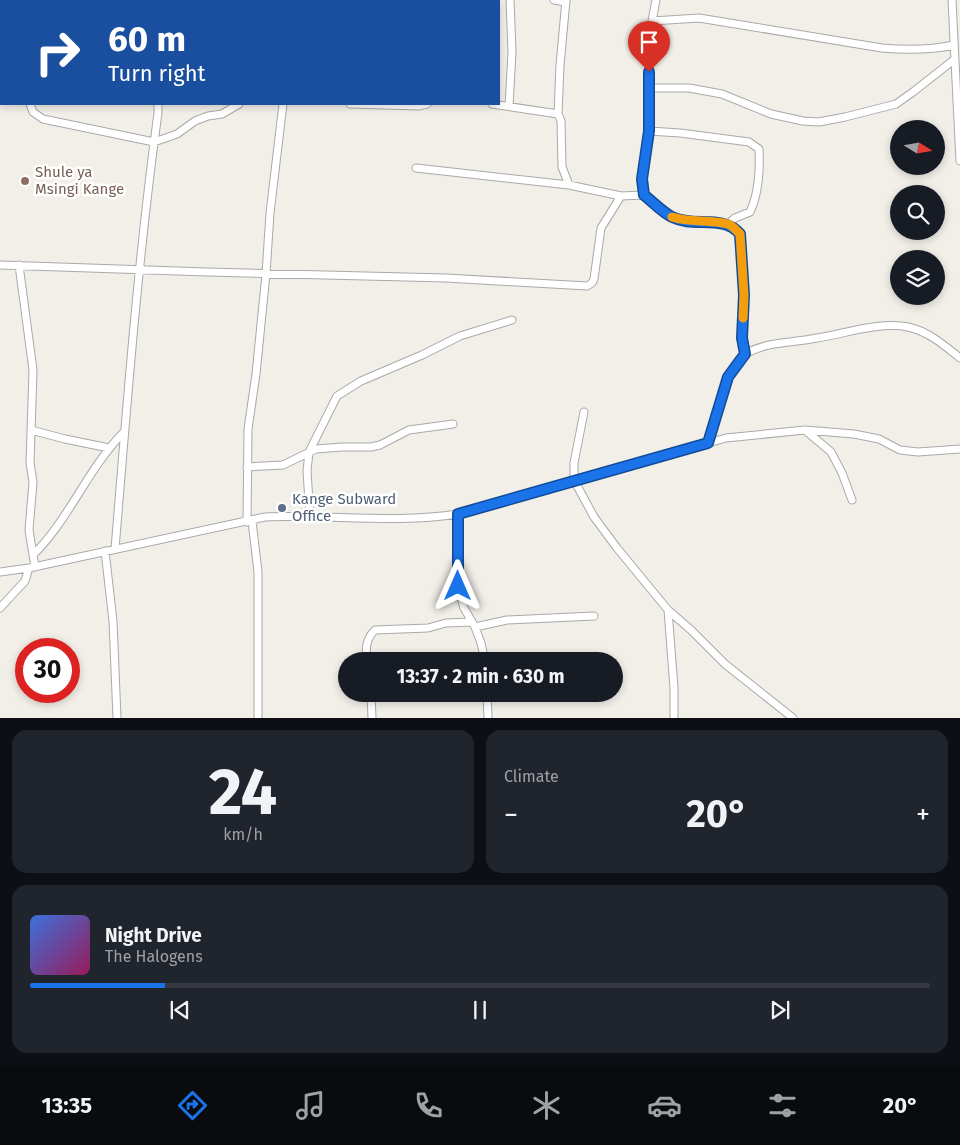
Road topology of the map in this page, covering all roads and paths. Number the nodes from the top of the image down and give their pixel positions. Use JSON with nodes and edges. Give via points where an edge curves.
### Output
{"nodes":[{"id":1,"x":510,"y":0,"type":"edge"},
{"id":2,"x":554,"y":0,"type":"edge"},
{"id":3,"x":656,"y":0,"type":"edge"},
{"id":4,"x":952,"y":0,"type":"edge"},
{"id":5,"x":566,"y":1,"type":"edge"},
{"id":6,"x":652,"y":21,"type":"junction"},
{"id":7,"x":954,"y":45,"type":"junction"},
{"id":8,"x":955,"y":59,"type":"junction"},
{"id":9,"x":648,"y":88,"type":"junction"},
{"id":10,"x":30,"y":105,"type":"edge"},
{"id":11,"x":158,"y":105,"type":"edge"},
{"id":12,"x":237,"y":105,"type":"edge"},
{"id":13,"x":283,"y":105,"type":"edge"},
{"id":14,"x":384,"y":105,"type":"edge"},
{"id":15,"x":422,"y":105,"type":"edge"},
{"id":16,"x":500,"y":105,"type":"edge"},
{"id":17,"x":509,"y":106,"type":"junction"},
{"id":18,"x":558,"y":114,"type":"junction"},
{"id":19,"x":649,"y":131,"type":"junction"},
{"id":20,"x":154,"y":142,"type":"junction"},
{"id":21,"x":960,"y":161,"type":"edge"},
{"id":22,"x":416,"y":168,"type":"dead end"},
{"id":23,"x":569,"y":185,"type":"junction"},
{"id":24,"x":644,"y":195,"type":"junction"},
{"id":25,"x":621,"y":196,"type":"junction"},
{"id":26,"x":728,"y":224,"type":"junction"},
{"id":27,"x":0,"y":265,"type":"edge"},
{"id":28,"x":19,"y":265,"type":"junction"},
{"id":29,"x":140,"y":269,"type":"junction"},
{"id":30,"x":266,"y":274,"type":"junction"},
{"id":31,"x":512,"y":320,"type":"dead end"},
{"id":32,"x":745,"y":354,"type":"junction"},
{"id":33,"x":960,"y":358,"type":"edge"},
{"id":34,"x":584,"y":412,"type":"dead end"},
{"id":35,"x":453,"y":424,"type":"dead end"},
{"id":36,"x":31,"y":430,"type":"junction"},
{"id":37,"x":805,"y":430,"type":"junction"},
{"id":38,"x":124,"y":432,"type":"junction"},
{"id":39,"x":708,"y":443,"type":"junction"},
{"id":40,"x":109,"y":448,"type":"junction"},
{"id":41,"x":960,"y":449,"type":"edge"},
{"id":42,"x":310,"y":452,"type":"junction"},
{"id":43,"x":247,"y":467,"type":"junction"},
{"id":44,"x":574,"y":480,"type":"junction"},
{"id":45,"x":852,"y":500,"type":"dead end"},
{"id":46,"x":458,"y":514,"type":"junction"},
{"id":47,"x":310,"y":517,"type":"junction"},
{"id":48,"x":249,"y":522,"type":"junction"},
{"id":49,"x":114,"y":550,"type":"junction"},
{"id":50,"x":105,"y":551,"type":"junction"},
{"id":51,"x":34,"y":554,"type":"junction"},
{"id":52,"x":32,"y":567,"type":"junction"},
{"id":53,"x":0,"y":572,"type":"edge"},
{"id":54,"x":0,"y":608,"type":"edge"},
{"id":55,"x":668,"y":610,"type":"junction"},
{"id":56,"x":594,"y":616,"type":"dead end"},
{"id":57,"x":474,"y":624,"type":"junction"},
{"id":58,"x":367,"y":652,"type":"edge"},
{"id":59,"x":483,"y":652,"type":"edge"},
{"id":60,"x":371,"y":702,"type":"edge"},
{"id":61,"x":487,"y":702,"type":"edge"},
{"id":62,"x":117,"y":718,"type":"edge"},
{"id":63,"x":258,"y":718,"type":"edge"},
{"id":64,"x":372,"y":718,"type":"edge"},
{"id":65,"x":488,"y":718,"type":"edge"},
{"id":66,"x":674,"y":718,"type":"edge"},
{"id":67,"x":793,"y":718,"type":"edge"}],
"edges":[{"from":1,"to":17,"type":"street"},
{"from":2,"to":5,"type":"street"},
{"from":3,"to":6,"type":"street"},
{"from":4,"to":7,"type":"street"},
{"from":5,"to":18,"type":"street"},
{"from":6,"to":7,"type":"street","via":[[699,18],[890,49]]},
{"from":6,"to":9,"type":"street"},
{"from":7,"to":8,"type":"street"},
{"from":8,"to":9,"type":"street","via":[[896,104],[819,122],[770,114],[722,94],[689,88]]},
{"from":8,"to":21,"type":"street"},
{"from":9,"to":19,"type":"street"},
{"from":10,"to":20,"type":"street","via":[[33,112],[43,119]]},
{"from":11,"to":20,"type":"street"},
{"from":12,"to":20,"type":"street","via":[[222,114],[195,121],[177,134]]},
{"from":13,"to":30,"type":"street"},
{"from":14,"to":15,"type":"street"},
{"from":16,"to":17,"type":"street"},
{"from":17,"to":18,"type":"street"},
{"from":18,"to":23,"type":"street","via":[[562,167]]},
{"from":19,"to":24,"type":"street","via":[[642,179]]},
{"from":19,"to":26,"type":"street","via":[[749,142],[759,149],[758,182],[750,212]]},
{"from":20,"to":29,"type":"street"},
{"from":22,"to":23,"type":"street"},
{"from":23,"to":25,"type":"street"},
{"from":24,"to":25,"type":"street"},
{"from":24,"to":26,"type":"street","via":[[673,218]]},
{"from":25,"to":30,"type":"street","via":[[601,228],[594,279],[587,286],[446,278]]},
{"from":26,"to":32,"type":"street","via":[[740,234]]},
{"from":27,"to":28,"type":"street"},
{"from":28,"to":29,"type":"street"},
{"from":28,"to":36,"type":"street","via":[[32,370]]},
{"from":29,"to":30,"type":"street"},
{"from":29,"to":38,"type":"street"},
{"from":30,"to":43,"type":"street","via":[[248,429]]},
{"from":31,"to":42,"type":"street","via":[[460,336],[361,381],[337,396]]},
{"from":32,"to":33,"type":"street","via":[[781,342],[892,326],[909,327],[939,341]]},
{"from":32,"to":39,"type":"street","via":[[728,377]]},
{"from":34,"to":44,"type":"street"},
{"from":35,"to":42,"type":"street","via":[[409,430],[371,447],[342,446]]},
{"from":36,"to":40,"type":"street"},
{"from":36,"to":51,"type":"street","via":[[33,482],[29,530]]},
{"from":37,"to":39,"type":"street","via":[[726,438]]},
{"from":37,"to":41,"type":"street","via":[[879,439],[900,450]]},
{"from":37,"to":45,"type":"street","via":[[831,452]]},
{"from":38,"to":40,"type":"street"},
{"from":38,"to":49,"type":"street"},
{"from":39,"to":44,"type":"street"},
{"from":40,"to":51,"type":"street","via":[[49,540]]},
{"from":42,"to":43,"type":"street","via":[[283,465]]},
{"from":42,"to":47,"type":"street","via":[[307,471]]},
{"from":43,"to":48,"type":"street"},
{"from":44,"to":46,"type":"street"},
{"from":44,"to":55,"type":"street","via":[[594,517]]},
{"from":46,"to":47,"type":"street","via":[[415,519]]},
{"from":46,"to":57,"type":"street","via":[[458,586],[464,608]]},
{"from":47,"to":48,"type":"street","via":[[265,518]]},
{"from":48,"to":49,"type":"street"},
{"from":48,"to":63,"type":"street","via":[[258,572]]},
{"from":49,"to":50,"type":"street"},
{"from":50,"to":52,"type":"street"},
{"from":50,"to":62,"type":"street","via":[[113,621]]},
{"from":51,"to":52,"type":"street"},
{"from":52,"to":53,"type":"street"},
{"from":52,"to":54,"type":"street","via":[[25,581]]},
{"from":55,"to":66,"type":"street"},
{"from":55,"to":67,"type":"street","via":[[725,664]]},
{"from":56,"to":57,"type":"street"},
{"from":57,"to":58,"type":"street","via":[[446,623],[428,628],[376,630],[367,642]]},
{"from":57,"to":59,"type":"street"},
{"from":60,"to":64,"type":"street"},
{"from":61,"to":65,"type":"street"}]}
